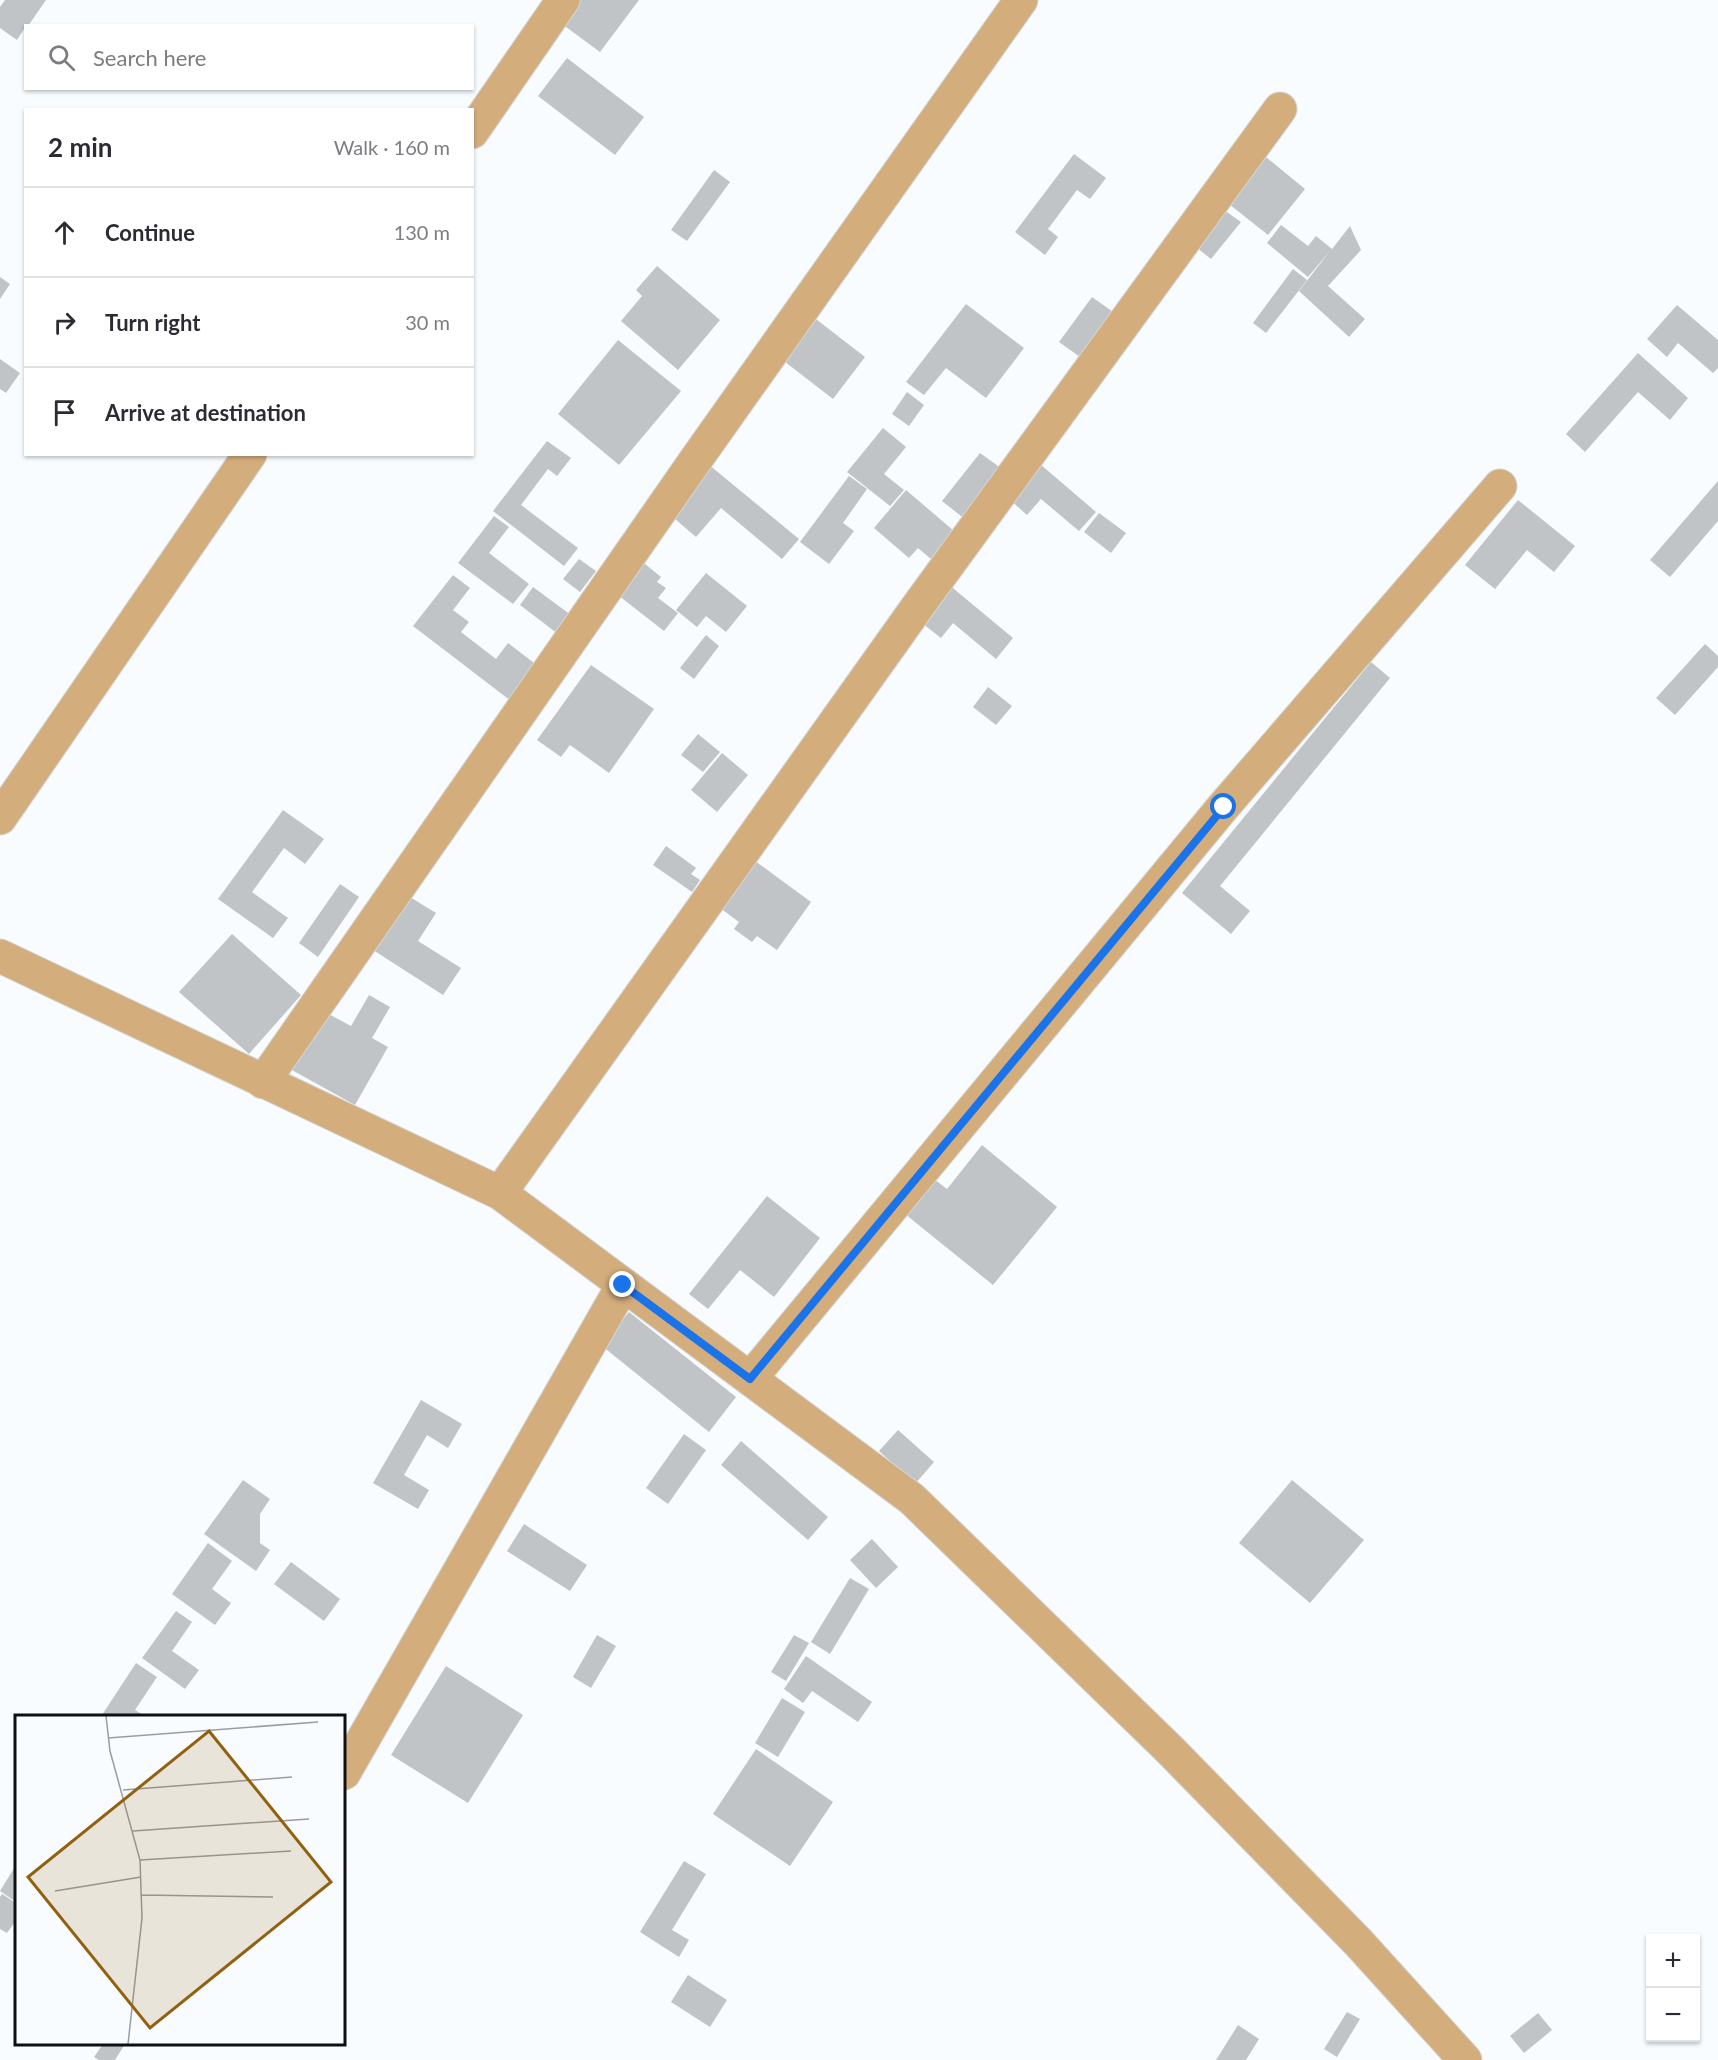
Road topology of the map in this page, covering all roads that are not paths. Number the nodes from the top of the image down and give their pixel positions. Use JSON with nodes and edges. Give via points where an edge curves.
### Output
{"nodes":[{"id":1,"x":563,"y":0,"type":"edge"},
{"id":2,"x":1021,"y":0,"type":"edge"},
{"id":3,"x":1280,"y":109,"type":"dead end"},
{"id":4,"x":474,"y":129,"type":"edge"},
{"id":5,"x":249,"y":456,"type":"edge"},
{"id":6,"x":1500,"y":486,"type":"dead end"},
{"id":7,"x":0,"y":818,"type":"edge"},
{"id":8,"x":0,"y":956,"type":"edge"},
{"id":9,"x":262,"y":1082,"type":"junction"},
{"id":10,"x":500,"y":1193,"type":"junction"},
{"id":11,"x":623,"y":1285,"type":"junction"},
{"id":12,"x":750,"y":1379,"type":"junction"},
{"id":13,"x":345,"y":1771,"type":"edge"},
{"id":14,"x":1466,"y":2060,"type":"edge"}],
"edges":[{"from":1,"to":4,"type":"street"},
{"from":2,"to":9,"type":"street"},
{"from":3,"to":10,"type":"street","via":[[924,597]]},
{"from":5,"to":7,"type":"street"},
{"from":6,"to":12,"type":"street","via":[[1224,807]]},
{"from":8,"to":9,"type":"street"},
{"from":9,"to":10,"type":"street"},
{"from":10,"to":11,"type":"street"},
{"from":11,"to":12,"type":"street"},
{"from":11,"to":13,"type":"street"},
{"from":12,"to":14,"type":"street","via":[[912,1499],[1170,1750],[1358,1942]]}]}
